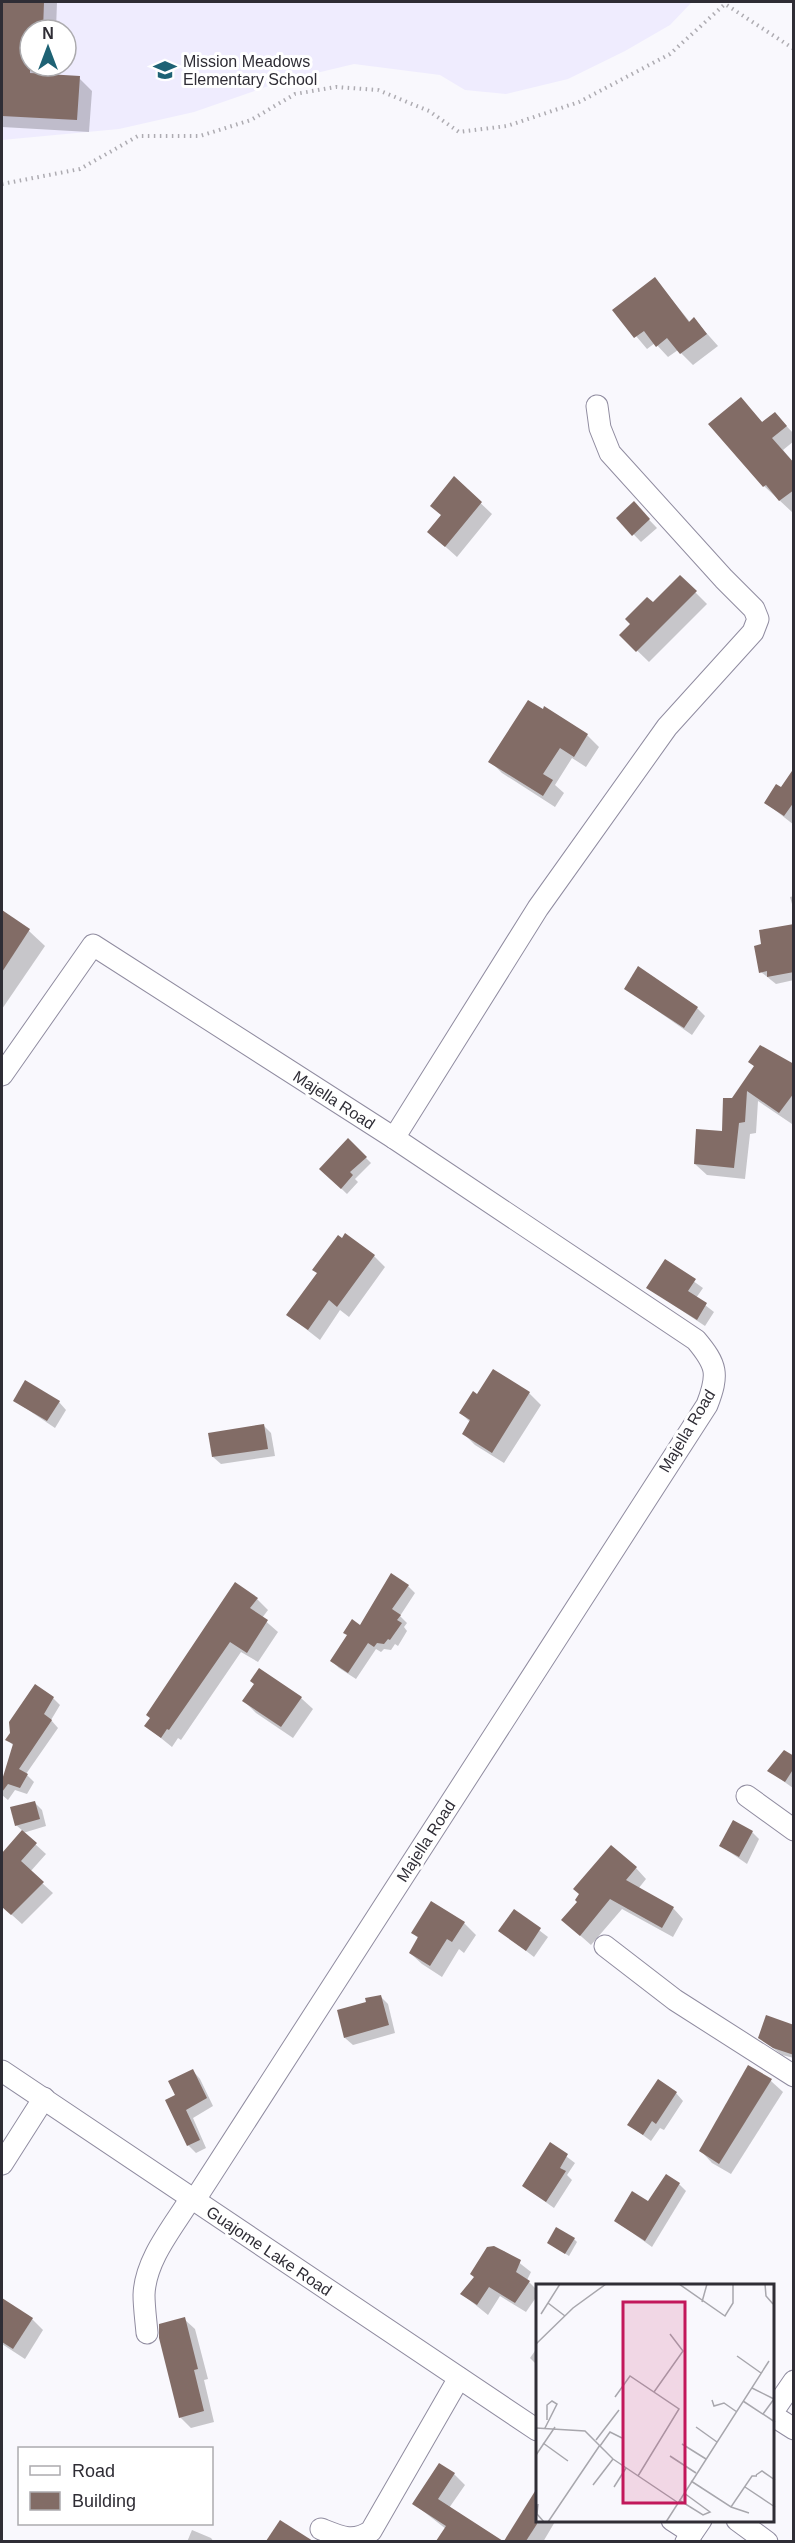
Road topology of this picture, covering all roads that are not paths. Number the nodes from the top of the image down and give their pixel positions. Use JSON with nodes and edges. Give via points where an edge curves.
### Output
{"nodes":[{"id":1,"x":597,"y":406,"type":"dead end"},
{"id":2,"x":2,"y":1075,"type":"edge"},
{"id":3,"x":394,"y":1138,"type":"junction"},
{"id":4,"x":747,"y":1796,"type":"dead end"},
{"id":5,"x":794,"y":1830,"type":"edge"},
{"id":6,"x":605,"y":1946,"type":"dead end"},
{"id":7,"x":2,"y":2071,"type":"edge"},
{"id":8,"x":794,"y":2076,"type":"edge"},
{"id":9,"x":44,"y":2098,"type":"junction"},
{"id":10,"x":2,"y":2164,"type":"edge"},
{"id":11,"x":193,"y":2200,"type":"junction"},
{"id":12,"x":147,"y":2333,"type":"dead end"},
{"id":13,"x":459,"y":2378,"type":"junction"},
{"id":14,"x":794,"y":2381,"type":"edge"},
{"id":15,"x":774,"y":2411,"type":"edge"},
{"id":16,"x":774,"y":2415,"type":"edge"},
{"id":17,"x":536,"y":2429,"type":"edge"},
{"id":18,"x":794,"y":2429,"type":"edge"},
{"id":19,"x":676,"y":2522,"type":"edge"},
{"id":20,"x":740,"y":2522,"type":"edge"},
{"id":21,"x":321,"y":2529,"type":"dead end"},
{"id":22,"x":693,"y":2532,"type":"edge"},
{"id":23,"x":767,"y":2541,"type":"edge"}],
"edges":[{"from":1,"to":3,"type":"street","via":[[610,453],[754,609],[758,619],[753,632],[667,726],[538,908]]},
{"from":2,"to":3,"type":"street","name":"Majella Road","via":[[93,945]]},
{"from":3,"to":11,"type":"street","name":"Majella Road","via":[[696,1340],[713,1360],[715,1383],[707,1405]]},
{"from":4,"to":5,"type":"street"},
{"from":6,"to":8,"type":"street","via":[[675,2000]]},
{"from":7,"to":9,"type":"street","name":"Guajome Lake Road"},
{"from":9,"to":10,"type":"street"},
{"from":9,"to":11,"type":"street","name":"Guajome Lake Road"},
{"from":11,"to":12,"type":"street","name":"Majella Road","via":[[156,2255],[148,2275],[144,2294]]},
{"from":11,"to":13,"type":"street","name":"Guajome Lake Road"},
{"from":13,"to":17,"type":"street","name":"Guajome Lake Road"},
{"from":13,"to":21,"type":"street","via":[[371,2531],[350,2541]]},
{"from":14,"to":15,"type":"street"},
{"from":16,"to":18,"type":"street"},
{"from":19,"to":22,"type":"street"},
{"from":20,"to":23,"type":"street"}]}
